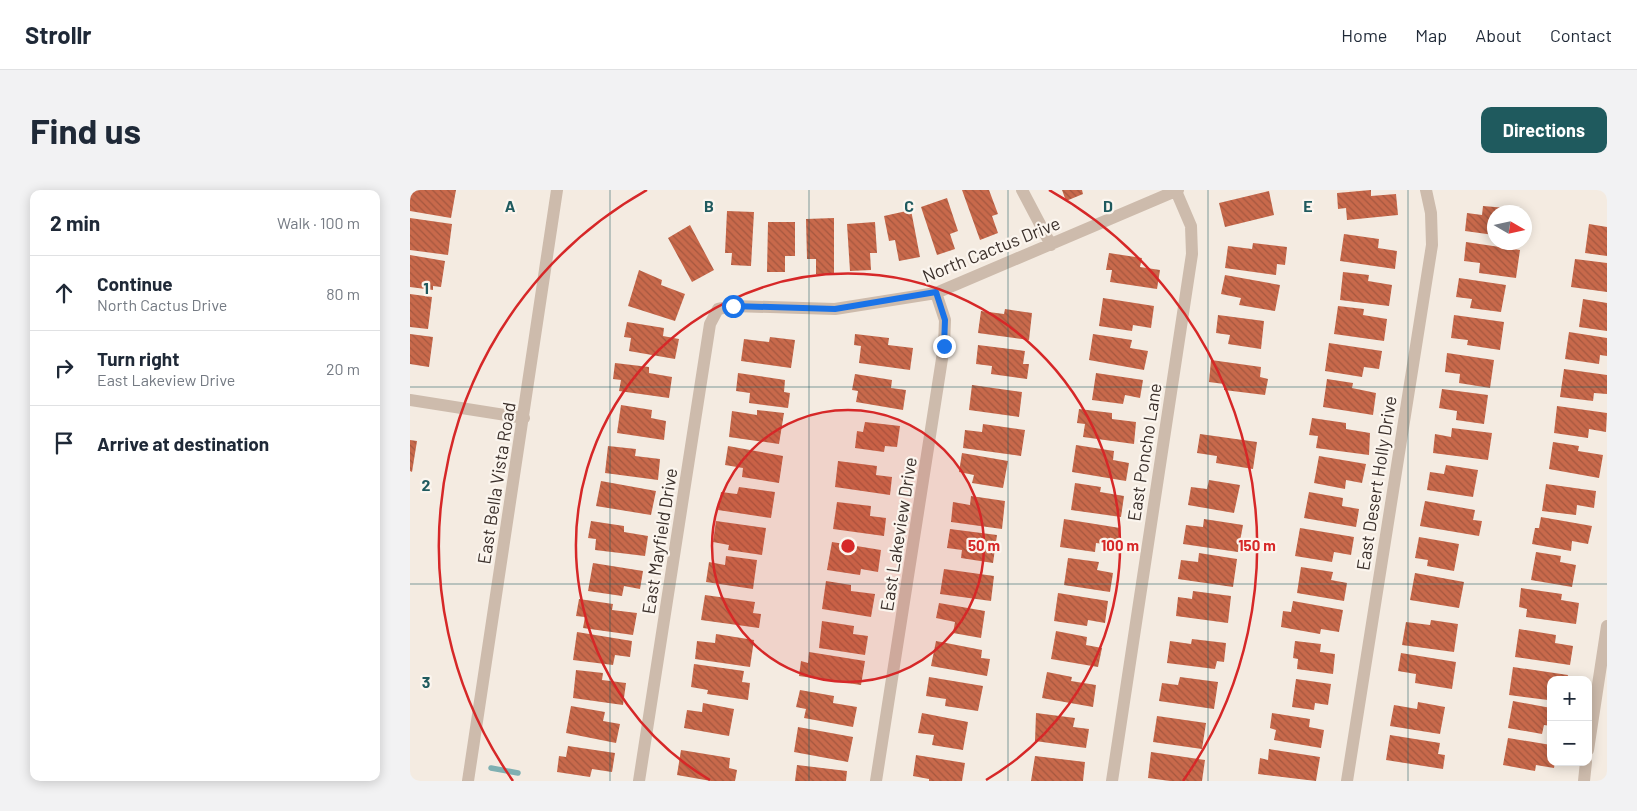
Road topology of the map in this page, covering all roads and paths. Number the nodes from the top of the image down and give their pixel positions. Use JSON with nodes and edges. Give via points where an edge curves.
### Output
{"nodes":[{"id":1,"x":558,"y":190,"type":"edge"},
{"id":2,"x":1022,"y":190,"type":"edge"},
{"id":3,"x":1177,"y":190,"type":"edge"},
{"id":4,"x":1426,"y":190,"type":"edge"},
{"id":5,"x":1051,"y":245,"type":"junction"},
{"id":6,"x":936,"y":292,"type":"junction"},
{"id":7,"x":718,"y":309,"type":"joint"},
{"id":8,"x":410,"y":400,"type":"edge"},
{"id":9,"x":524,"y":418,"type":"junction"},
{"id":10,"x":1607,"y":626,"type":"edge"},
{"id":11,"x":1592,"y":724,"type":"edge"},
{"id":12,"x":1586,"y":766,"type":"edge"},
{"id":13,"x":468,"y":781,"type":"edge"},
{"id":14,"x":640,"y":781,"type":"edge"},
{"id":15,"x":876,"y":781,"type":"edge"},
{"id":16,"x":1112,"y":781,"type":"edge"},
{"id":17,"x":1348,"y":781,"type":"edge"},
{"id":18,"x":1584,"y":781,"type":"edge"}],
"edges":[{"from":1,"to":9,"type":"street","name":"East Bella Vista Road"},
{"from":2,"to":5,"type":"street"},
{"from":3,"to":5,"type":"street","name":"North Cactus Drive"},
{"from":3,"to":16,"type":"street","name":"East Poncho Lane","via":[[1191,226],[1192,254]]},
{"from":4,"to":17,"type":"street","name":"East Desert Holly Drive","via":[[1432,245]]},
{"from":5,"to":6,"type":"street","name":"North Cactus Drive"},
{"from":6,"to":7,"type":"street","name":"North Cactus Drive","via":[[835,309],[733,306]]},
{"from":6,"to":15,"type":"street","name":"East Lakeview Drive","via":[[945,320],[944,346]]},
{"from":7,"to":14,"type":"street","name":"East Mayfield Drive","via":[[710,324]]},
{"from":8,"to":9,"type":"street"},
{"from":9,"to":13,"type":"street","name":"East Bella Vista Road"},
{"from":10,"to":11,"type":"street"},
{"from":12,"to":18,"type":"street"}]}
